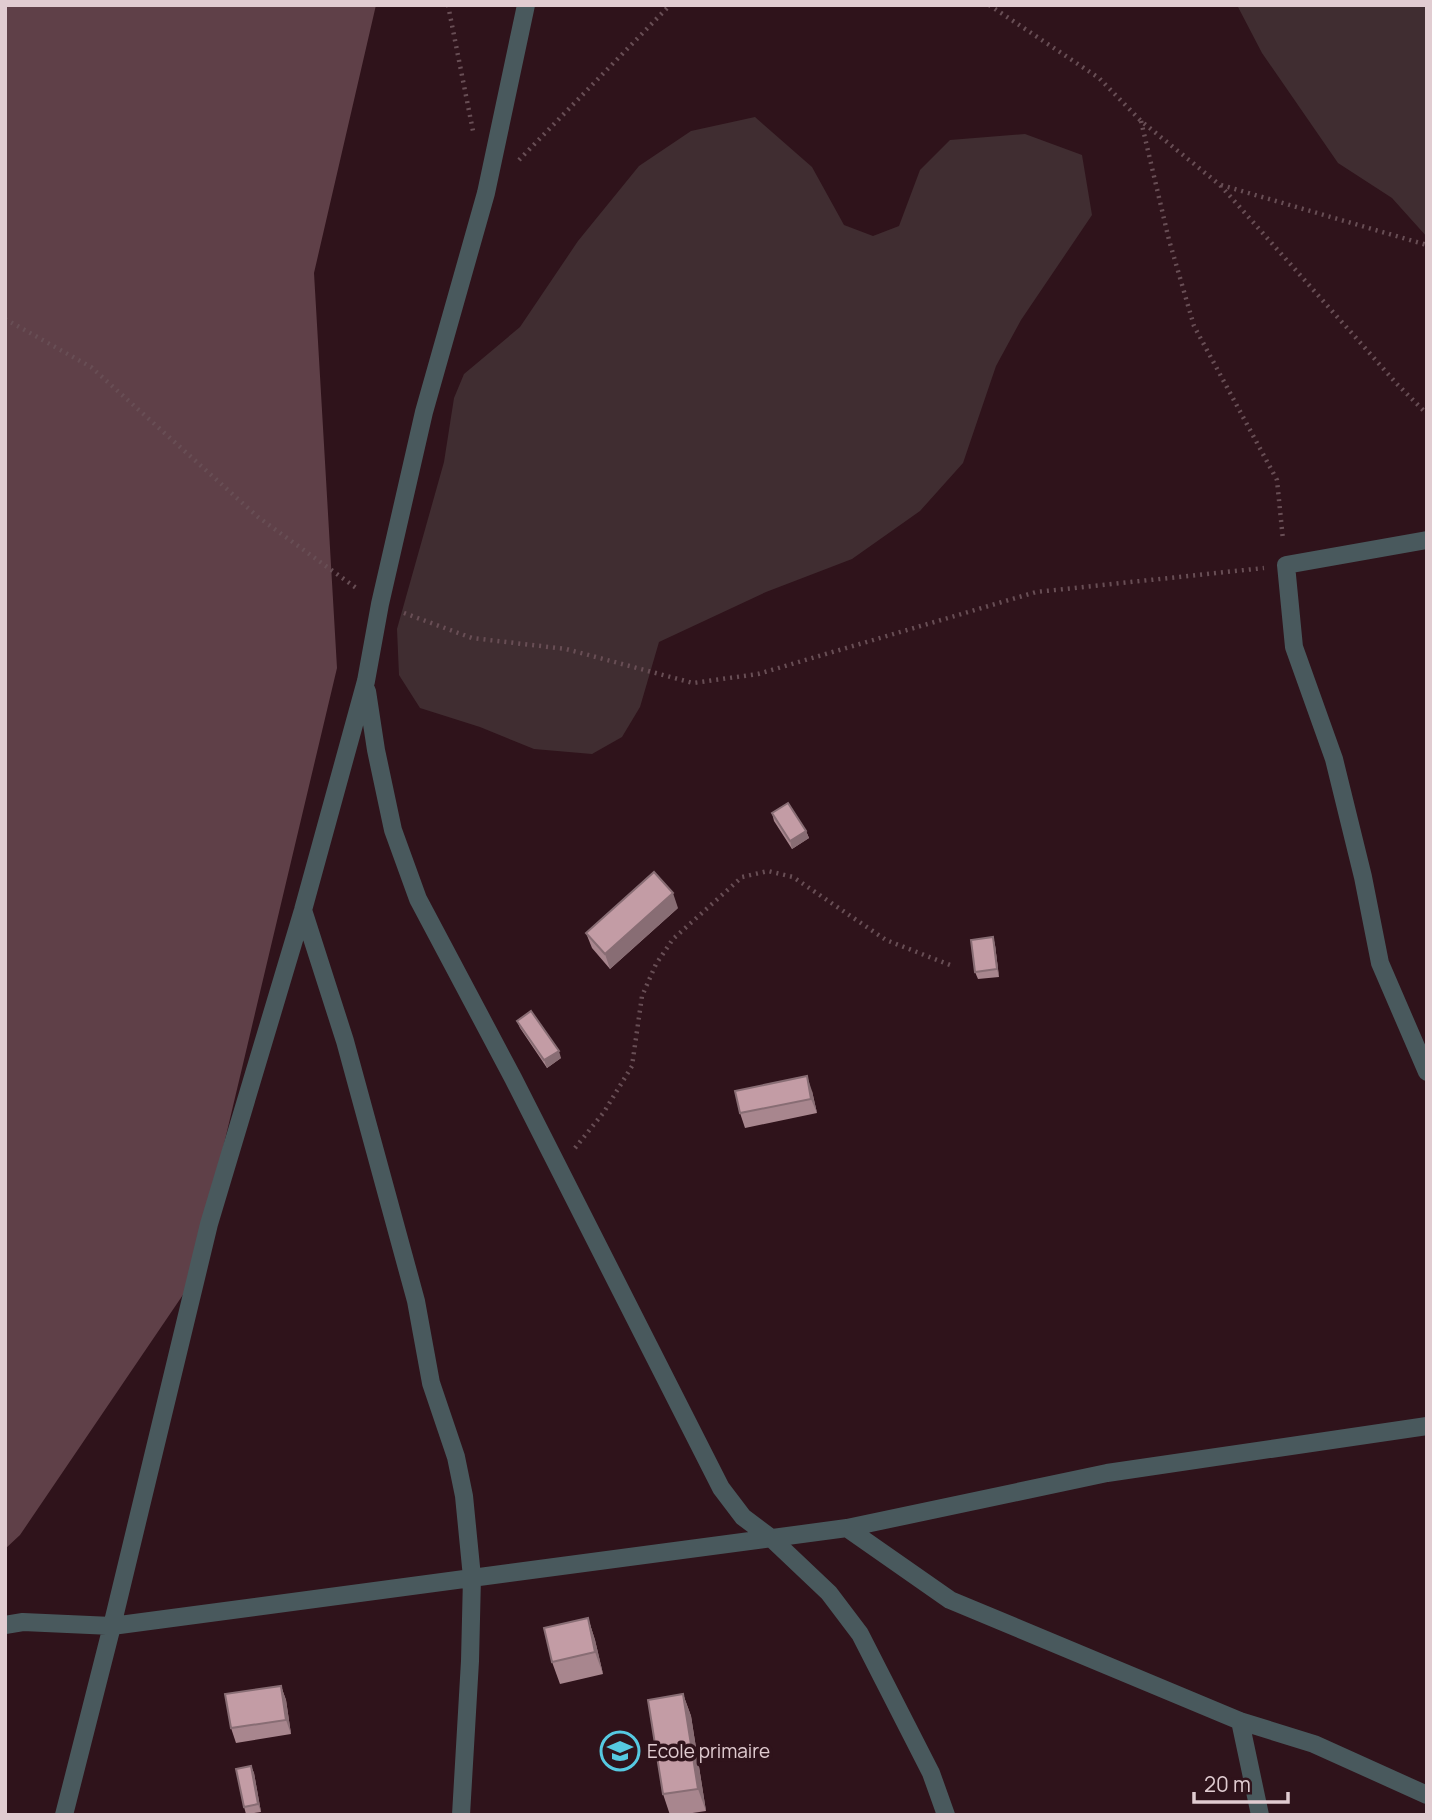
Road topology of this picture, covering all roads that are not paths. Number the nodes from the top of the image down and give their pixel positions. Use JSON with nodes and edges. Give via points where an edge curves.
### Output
{"nodes":[{"id":1,"x":526,"y":5,"type":"edge"},
{"id":2,"x":1427,"y":540,"type":"edge"},
{"id":3,"x":366,"y":681,"type":"junction"},
{"id":4,"x":303,"y":910,"type":"junction"},
{"id":5,"x":1427,"y":1072,"type":"edge"},
{"id":6,"x":1427,"y":1426,"type":"edge"},
{"id":7,"x":847,"y":1528,"type":"junction"},
{"id":8,"x":771,"y":1538,"type":"junction"},
{"id":9,"x":472,"y":1577,"type":"junction"},
{"id":10,"x":5,"y":1625,"type":"edge"},
{"id":11,"x":112,"y":1626,"type":"junction"},
{"id":12,"x":1240,"y":1721,"type":"junction"},
{"id":13,"x":1427,"y":1795,"type":"edge"},
{"id":14,"x":64,"y":1815,"type":"edge"},
{"id":15,"x":461,"y":1815,"type":"edge"},
{"id":16,"x":946,"y":1815,"type":"edge"},
{"id":17,"x":1260,"y":1815,"type":"edge"}],
"edges":[{"from":1,"to":3,"type":"street","via":[[486,193],[424,412]]},
{"from":2,"to":5,"type":"street","via":[[1286,565],[1294,647],[1334,759],[1380,962]]},
{"from":3,"to":4,"type":"street"},
{"from":3,"to":8,"type":"street","via":[[393,830],[418,899],[721,1488],[743,1517]]},
{"from":4,"to":9,"type":"street","via":[[348,1054],[416,1301],[431,1383],[456,1457]]},
{"from":4,"to":11,"type":"street","via":[[209,1224]]},
{"from":6,"to":7,"type":"street","via":[[1107,1473]]},
{"from":7,"to":8,"type":"street"},
{"from":7,"to":12,"type":"street","via":[[950,1600]]},
{"from":8,"to":9,"type":"street"},
{"from":8,"to":16,"type":"street","via":[[829,1593],[860,1634],[931,1773]]},
{"from":9,"to":11,"type":"street"},
{"from":9,"to":15,"type":"street"},
{"from":10,"to":11,"type":"street"},
{"from":11,"to":14,"type":"street"},
{"from":12,"to":13,"type":"street","via":[[1314,1744]]},
{"from":12,"to":17,"type":"street"}]}
